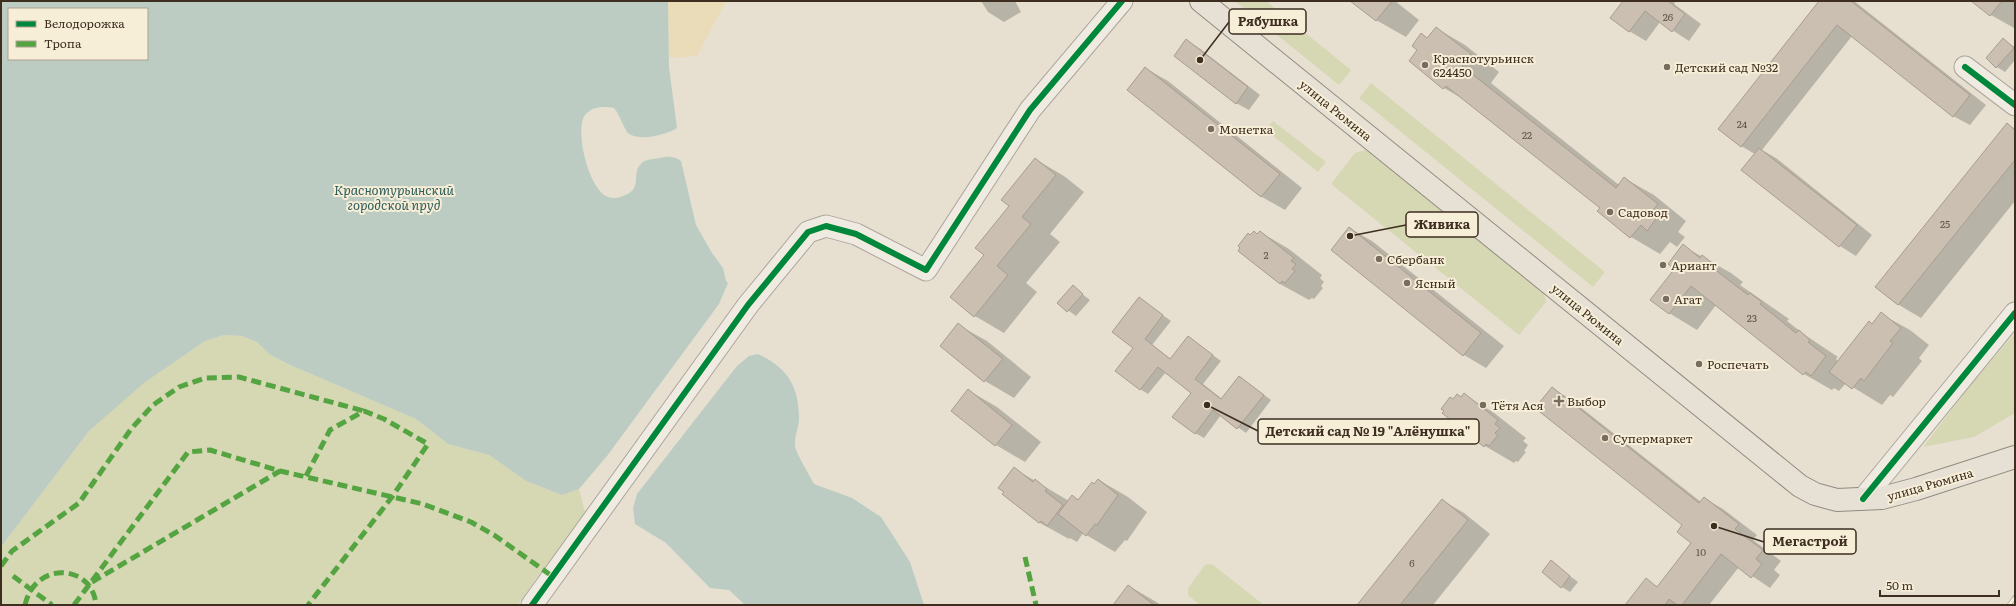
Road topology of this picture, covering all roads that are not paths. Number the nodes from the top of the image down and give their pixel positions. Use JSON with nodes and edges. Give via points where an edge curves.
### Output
{"nodes":[{"id":1,"x":1122,"y":1,"type":"edge"},
{"id":2,"x":1201,"y":1,"type":"edge"},
{"id":3,"x":1965,"y":67,"type":"dead end"},
{"id":4,"x":2015,"y":105,"type":"edge"},
{"id":5,"x":2015,"y":313,"type":"edge"},
{"id":6,"x":2015,"y":458,"type":"edge"},
{"id":7,"x":1863,"y":499,"type":"junction"},
{"id":8,"x":532,"y":605,"type":"edge"}],
"edges":[{"from":1,"to":8,"type":"street","via":[[1030,110],[926,270],[856,234],[826,226],[808,232],[748,305]]},
{"from":2,"to":7,"type":"main road","name":"улица Рюмина","via":[[1800,486],[1815,494],[1837,500]]},
{"from":3,"to":4,"type":"street"},
{"from":5,"to":7,"type":"street"},
{"from":6,"to":7,"type":"main road","name":"улица Рюмина","via":[[1916,490],[1882,498]]}]}
